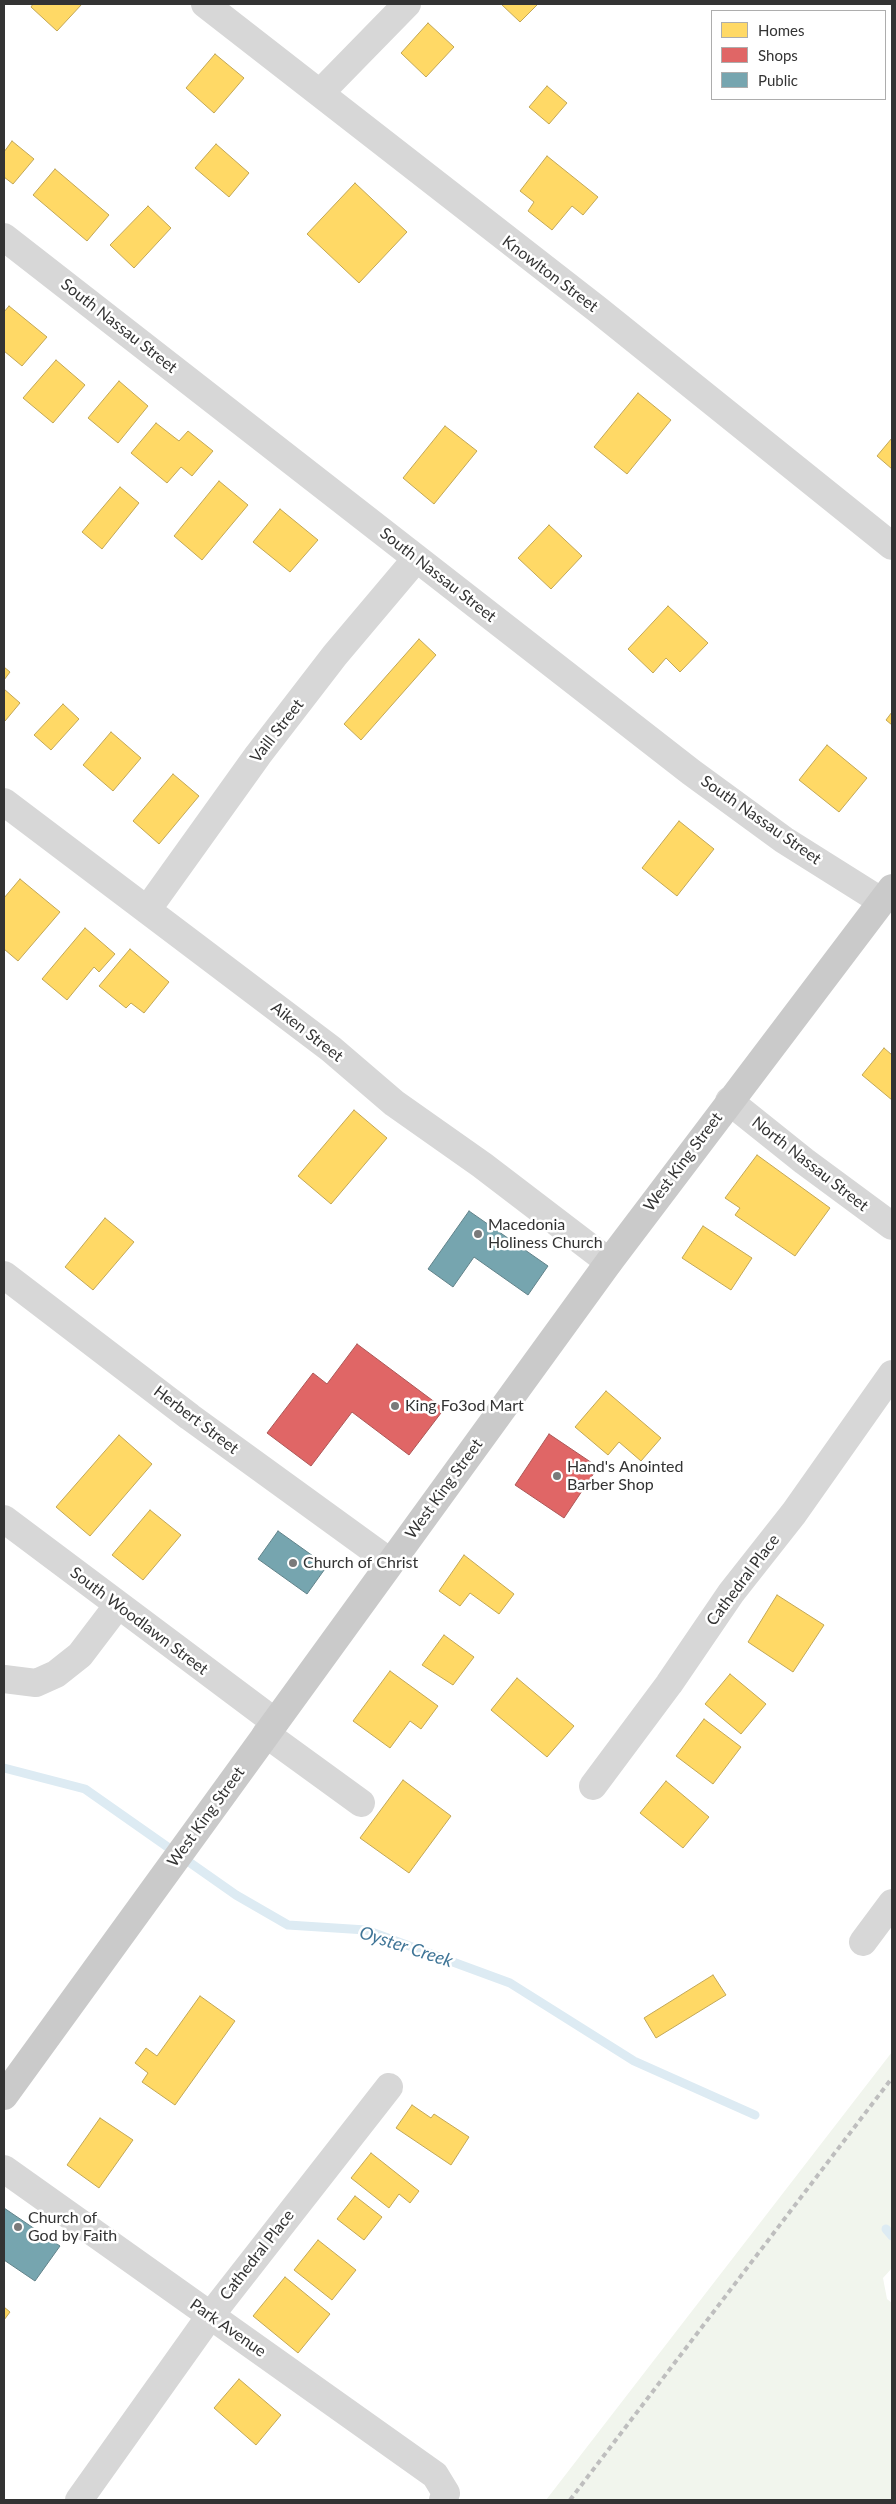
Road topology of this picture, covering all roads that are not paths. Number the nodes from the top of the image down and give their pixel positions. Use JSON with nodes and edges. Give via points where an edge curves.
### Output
{"nodes":[{"id":1,"x":205,"y":4,"type":"edge"},
{"id":2,"x":408,"y":4,"type":"edge"},
{"id":3,"x":320,"y":93,"type":"junction"},
{"id":4,"x":4,"y":237,"type":"edge"},
{"id":5,"x":892,"y":546,"type":"edge"},
{"id":6,"x":416,"y":558,"type":"junction"},
{"id":7,"x":4,"y":802,"type":"edge"},
{"id":8,"x":887,"y":895,"type":"edge"},
{"id":9,"x":147,"y":910,"type":"junction"},
{"id":10,"x":729,"y":1101,"type":"junction"},
{"id":11,"x":892,"y":1226,"type":"edge"},
{"id":12,"x":609,"y":1262,"type":"junction"},
{"id":13,"x":4,"y":1275,"type":"edge"},
{"id":14,"x":892,"y":1374,"type":"edge"},
{"id":15,"x":4,"y":1519,"type":"edge"},
{"id":16,"x":390,"y":1562,"type":"junction"},
{"id":17,"x":118,"y":1605,"type":"junction"},
{"id":18,"x":4,"y":1679,"type":"edge"},
{"id":19,"x":271,"y":1728,"type":"junction"},
{"id":20,"x":593,"y":1786,"type":"dead end"},
{"id":21,"x":361,"y":1803,"type":"dead end"},
{"id":22,"x":892,"y":1903,"type":"edge"},
{"id":23,"x":864,"y":1942,"type":"dead end"},
{"id":24,"x":389,"y":2087,"type":"dead end"},
{"id":25,"x":4,"y":2096,"type":"edge"},
{"id":26,"x":4,"y":2169,"type":"edge"},
{"id":27,"x":210,"y":2316,"type":"junction"},
{"id":28,"x":445,"y":2497,"type":"edge"},
{"id":29,"x":79,"y":2500,"type":"edge"}],
"edges":[{"from":1,"to":3,"type":"street","name":"Knowlton Street"},
{"from":2,"to":3,"type":"street"},
{"from":3,"to":5,"type":"street","name":"Knowlton Street"},
{"from":4,"to":6,"type":"street","name":"South Nassau Street"},
{"from":6,"to":8,"type":"street","name":"South Nassau Street","via":[[784,840]]},
{"from":6,"to":9,"type":"street","name":"Vaill Street","via":[[258,755]]},
{"from":7,"to":9,"type":"street","name":"Aiken Street"},
{"from":8,"to":10,"type":"main road","name":"West King Street"},
{"from":9,"to":12,"type":"street","name":"Aiken Street","via":[[331,1049],[394,1103]]},
{"from":10,"to":11,"type":"street","name":"North Nassau Street"},
{"from":10,"to":12,"type":"main road","name":"West King Street"},
{"from":12,"to":16,"type":"main road","name":"West King Street"},
{"from":13,"to":16,"type":"street","name":"Herbert Street","via":[[190,1417]]},
{"from":14,"to":20,"type":"street","name":"Cathedral Place"},
{"from":15,"to":17,"type":"street","name":"South Woodlawn Street"},
{"from":16,"to":19,"type":"main road","name":"West King Street"},
{"from":17,"to":18,"type":"street","via":[[80,1655],[56,1674],[36,1683]]},
{"from":17,"to":19,"type":"street","name":"South Woodlawn Street"},
{"from":19,"to":21,"type":"street","name":"South Woodlawn Street"},
{"from":19,"to":25,"type":"main road","name":"West King Street"},
{"from":22,"to":23,"type":"street"},
{"from":24,"to":27,"type":"street","name":"Cathedral Place"},
{"from":26,"to":27,"type":"street","name":"Park Avenue"},
{"from":27,"to":28,"type":"street","name":"Park Avenue","via":[[435,2475]]},
{"from":27,"to":29,"type":"street","name":"Cathedral Place"}]}
